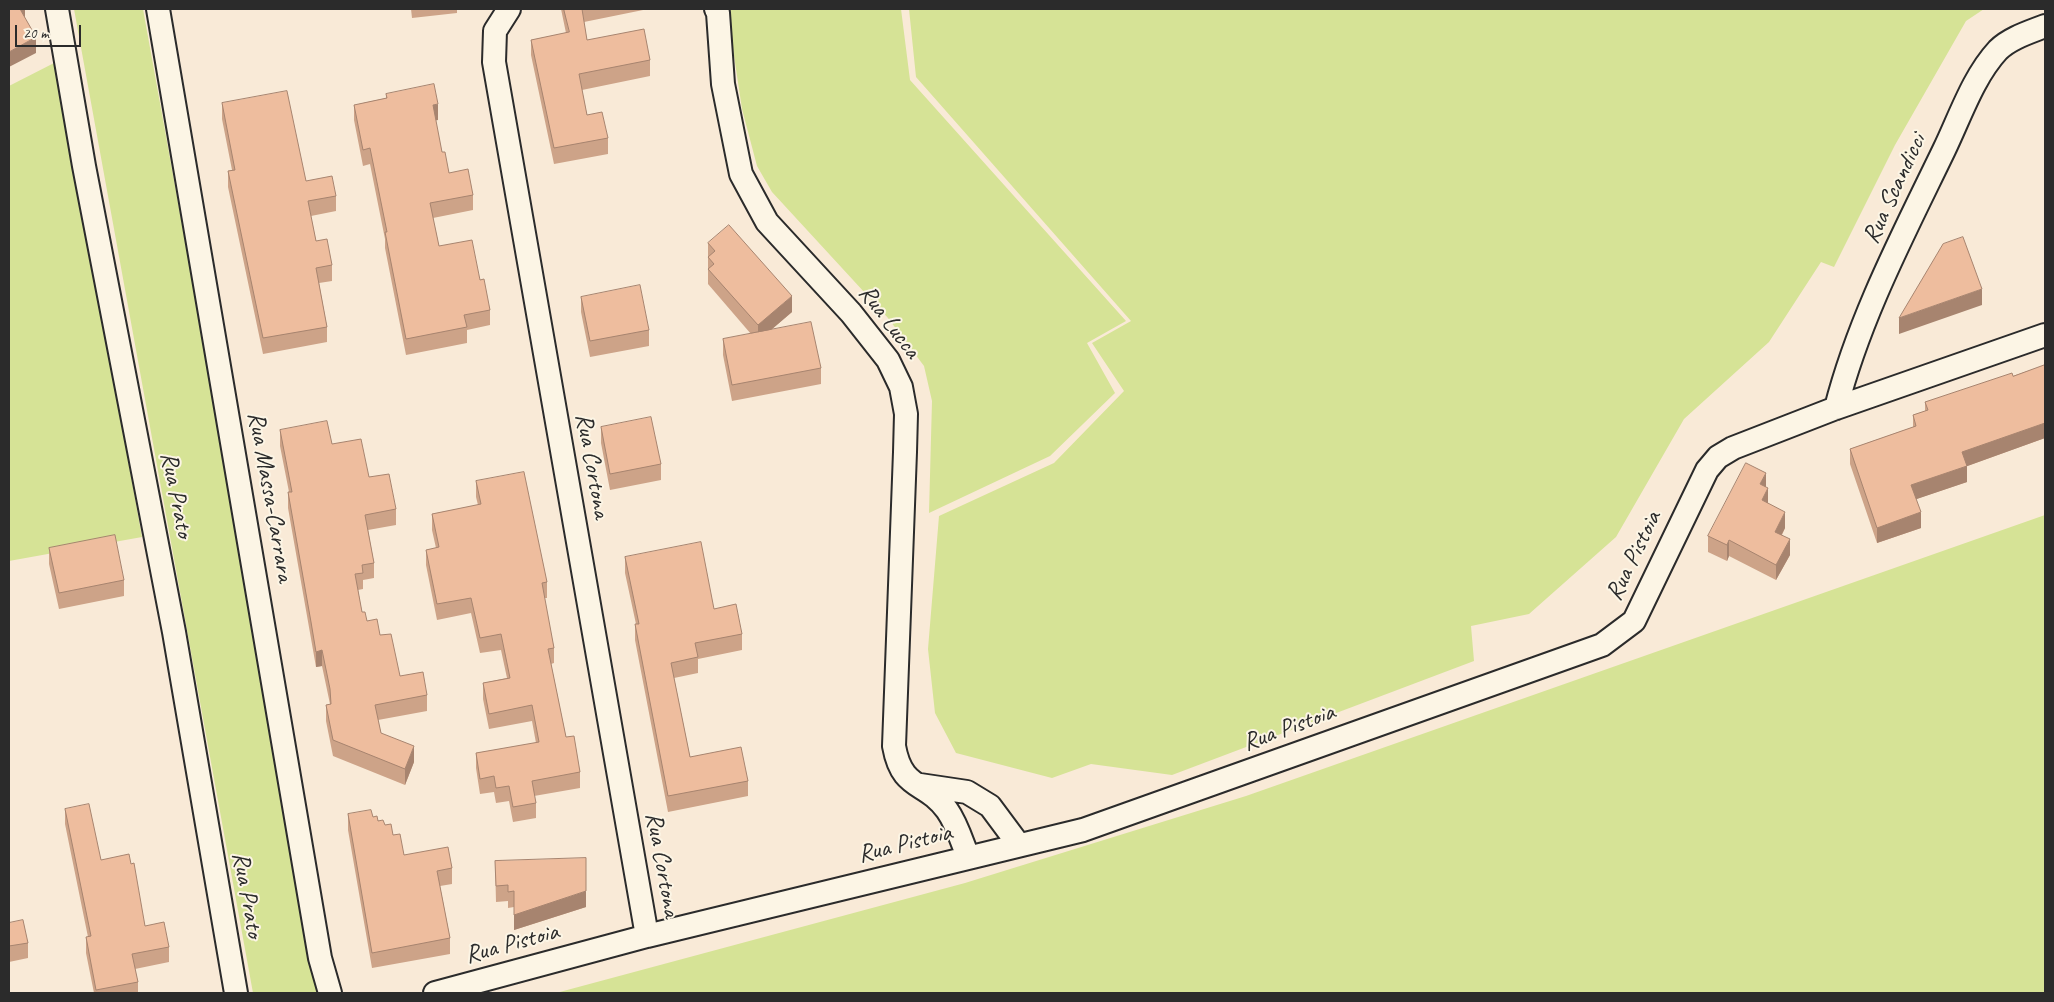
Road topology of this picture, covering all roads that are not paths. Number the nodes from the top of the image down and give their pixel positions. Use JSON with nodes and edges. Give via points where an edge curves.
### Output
{"nodes":[{"id":1,"x":57,"y":9,"type":"edge"},
{"id":2,"x":158,"y":9,"type":"edge"},
{"id":3,"x":509,"y":9,"type":"edge"},
{"id":4,"x":716,"y":9,"type":"edge"},
{"id":5,"x":2045,"y":26,"type":"edge"},
{"id":6,"x":2045,"y":334,"type":"edge"},
{"id":7,"x":1836,"y":408,"type":"junction"},
{"id":8,"x":916,"y":785,"type":"junction"},
{"id":9,"x":1019,"y":845,"type":"junction"},
{"id":10,"x":968,"y":857,"type":"junction"},
{"id":11,"x":647,"y":936,"type":"junction"},
{"id":12,"x":236,"y":993,"type":"edge"},
{"id":13,"x":330,"y":993,"type":"edge"},
{"id":14,"x":435,"y":993,"type":"edge"}],
"edges":[{"from":1,"to":12,"type":"street","name":"Rua Prato","via":[[174,632]]},
{"from":2,"to":13,"type":"street","name":"Rua Massa-Carrara","via":[[320,958]]},
{"from":3,"to":11,"type":"street","name":"Rua Cortona","via":[[495,31],[494,62]]},
{"from":4,"to":8,"type":"street","name":"Rua Lucca","via":[[723,84],[741,174],[767,222],[851,314],[888,360],[901,388],[906,414],[894,734],[900,770]]},
{"from":5,"to":7,"type":"street","name":"Rua Scandicci","via":[[1999,50],[1979,76],[1894,254],[1844,375]]},
{"from":6,"to":7,"type":"street","name":"Rua Pistoia"},
{"from":7,"to":9,"type":"street","name":"Rua Pistoia","via":[[1733,448],[1718,457],[1707,470],[1634,621],[1602,645],[1083,830]]},
{"from":8,"to":9,"type":"street","via":[[967,792],[990,806]]},
{"from":8,"to":10,"type":"street","name":"Rua Lucca","via":[[947,810]]},
{"from":9,"to":10,"type":"street","name":"Rua Pistoia"},
{"from":10,"to":11,"type":"street","name":"Rua Pistoia"},
{"from":11,"to":14,"type":"street","name":"Rua Pistoia"}]}
